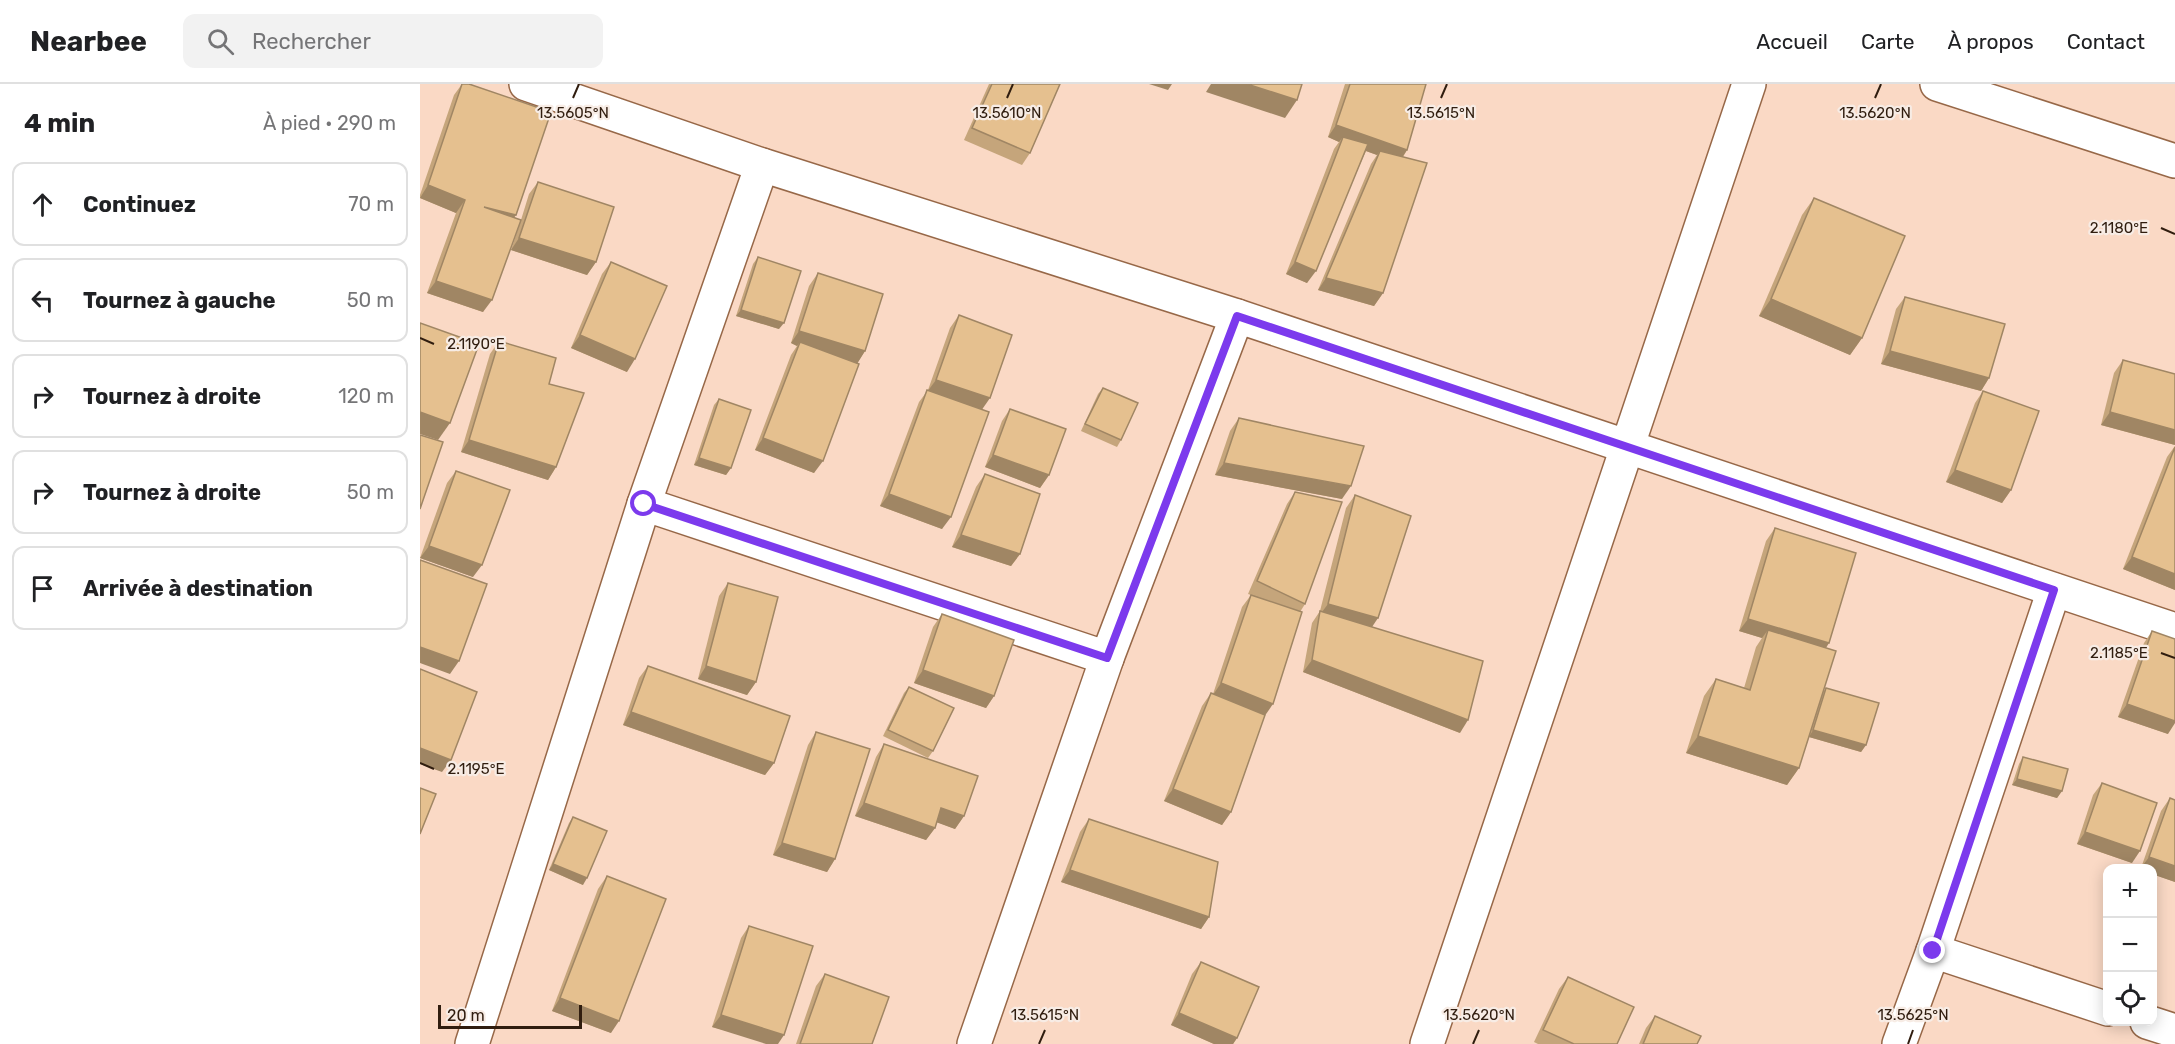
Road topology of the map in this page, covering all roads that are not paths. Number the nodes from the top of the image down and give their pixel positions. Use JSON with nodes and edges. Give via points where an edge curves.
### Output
{"nodes":[{"id":1,"x":526,"y":84,"type":"edge"},
{"id":2,"x":1749,"y":84,"type":"edge"},
{"id":3,"x":1937,"y":84,"type":"edge"},
{"id":4,"x":2175,"y":161,"type":"edge"},
{"id":5,"x":762,"y":165,"type":"junction"},
{"id":6,"x":1237,"y":316,"type":"junction"},
{"id":7,"x":1627,"y":448,"type":"junction"},
{"id":8,"x":644,"y":504,"type":"junction"},
{"id":9,"x":2054,"y":590,"type":"junction"},
{"id":10,"x":2175,"y":630,"type":"edge"},
{"id":11,"x":1107,"y":658,"type":"junction"},
{"id":12,"x":1933,"y":951,"type":"junction"},
{"id":13,"x":2103,"y":1007,"type":"edge"},
{"id":14,"x":2157,"y":1025,"type":"edge"},
{"id":15,"x":2175,"y":1031,"type":"edge"},
{"id":16,"x":472,"y":1044,"type":"edge"},
{"id":17,"x":974,"y":1044,"type":"edge"},
{"id":18,"x":1427,"y":1044,"type":"edge"},
{"id":19,"x":1899,"y":1044,"type":"edge"}],
"edges":[{"from":1,"to":5,"type":"street"},
{"from":2,"to":7,"type":"street"},
{"from":3,"to":4,"type":"street"},
{"from":5,"to":6,"type":"street"},
{"from":5,"to":8,"type":"street"},
{"from":6,"to":7,"type":"street"},
{"from":6,"to":11,"type":"street"},
{"from":7,"to":9,"type":"street"},
{"from":7,"to":18,"type":"street"},
{"from":8,"to":11,"type":"street"},
{"from":8,"to":16,"type":"street"},
{"from":9,"to":10,"type":"street"},
{"from":9,"to":12,"type":"street"},
{"from":11,"to":17,"type":"street"},
{"from":12,"to":13,"type":"street"},
{"from":12,"to":19,"type":"street"},
{"from":14,"to":15,"type":"street"}]}
